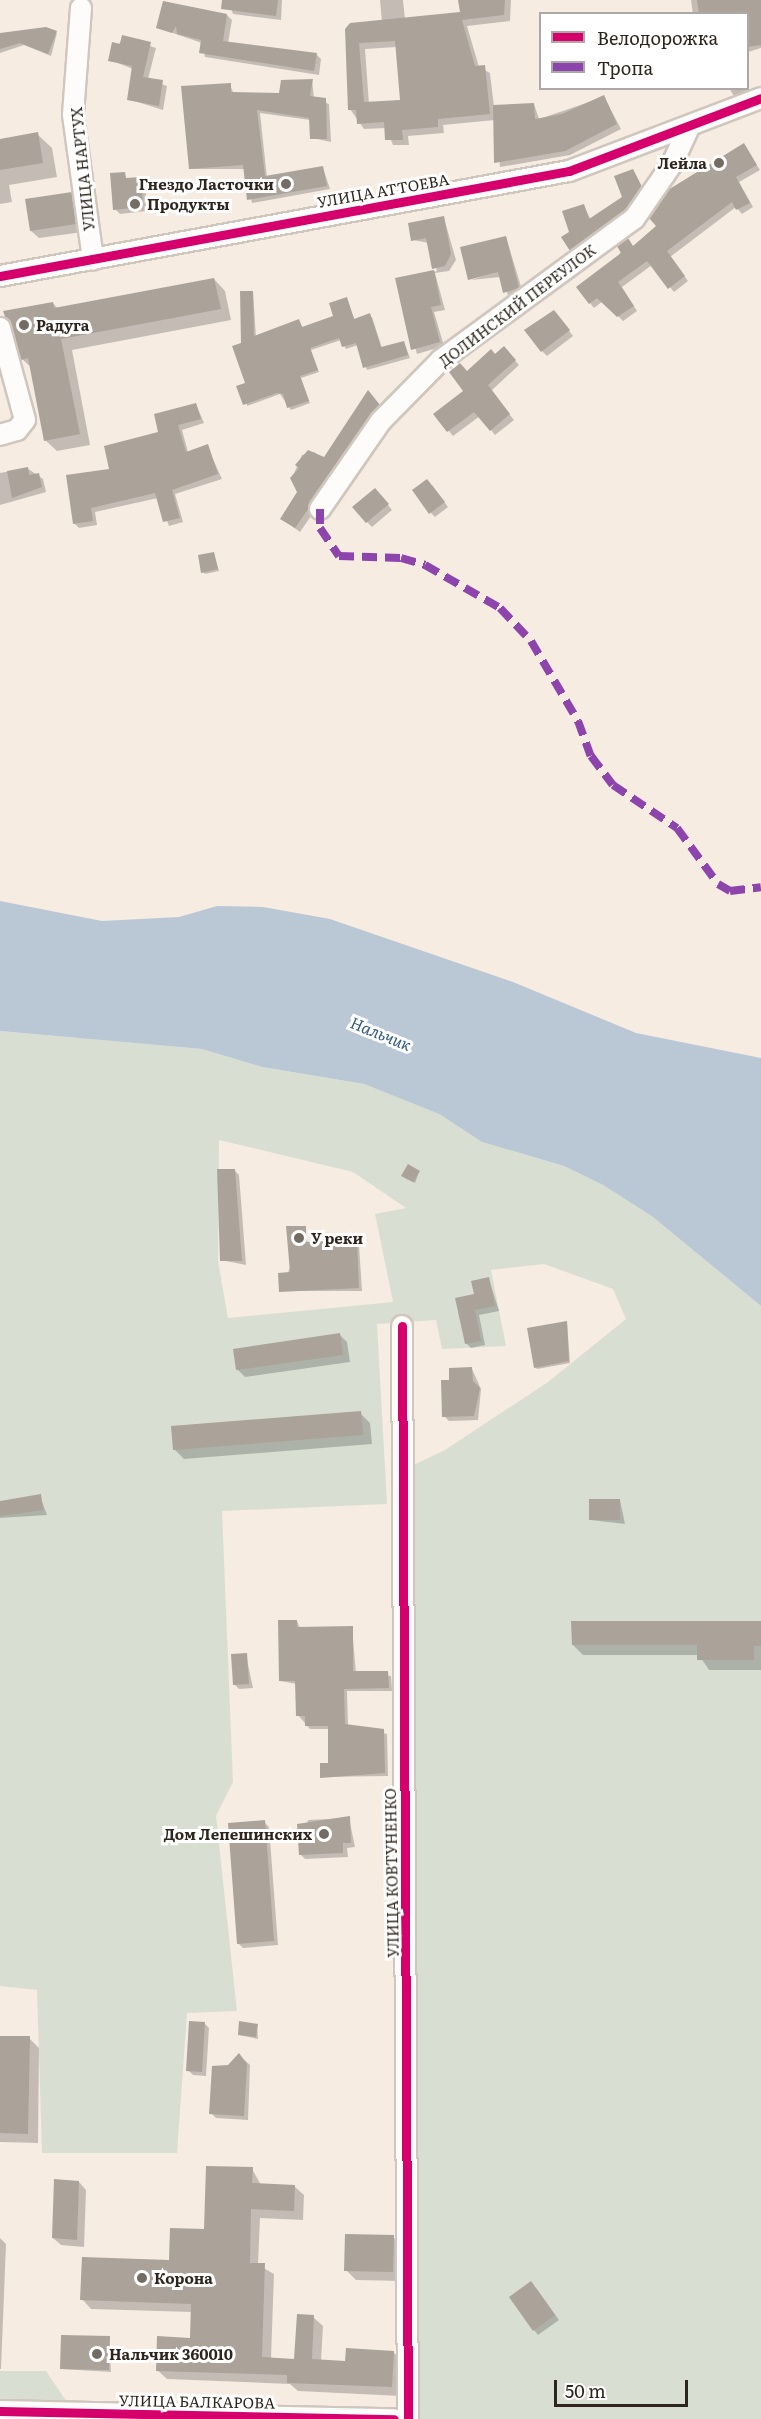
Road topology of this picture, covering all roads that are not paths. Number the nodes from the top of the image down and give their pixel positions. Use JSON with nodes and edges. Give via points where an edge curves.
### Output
{"nodes":[{"id":1,"x":81,"y":8,"type":"dead end"},
{"id":2,"x":761,"y":98,"type":"edge"},
{"id":3,"x":688,"y":129,"type":"junction"},
{"id":4,"x":93,"y":260,"type":"junction"},
{"id":5,"x":0,"y":276,"type":"edge"},
{"id":6,"x":0,"y":328,"type":"edge"},
{"id":7,"x":0,"y":435,"type":"edge"},
{"id":8,"x":321,"y":509,"type":"dead end"},
{"id":9,"x":402,"y":1326,"type":"dead end"},
{"id":10,"x":0,"y":2411,"type":"edge"},
{"id":11,"x":394,"y":2419,"type":"edge"},
{"id":12,"x":408,"y":2419,"type":"edge"}],
"edges":[{"from":1,"to":4,"type":"street","name":"УЛИЦА НАРТУХ","via":[[73,115]]},
{"from":2,"to":3,"type":"street","name":"УЛИЦА АТТОЕВА"},
{"from":3,"to":4,"type":"street","name":"УЛИЦА АТТОЕВА","via":[[569,171]]},
{"from":3,"to":8,"type":"street","name":"ДОЛИНСКИЙ ПЕРЕУЛОК","via":[[672,164],[634,219],[441,360],[381,421]]},
{"from":4,"to":5,"type":"street","name":"УЛИЦА АТТОЕВА"},
{"from":6,"to":7,"type":"street","via":[[26,420],[17,430]]},
{"from":9,"to":12,"type":"street","name":"УЛИЦА КОВТУНЕНКО"},
{"from":10,"to":11,"type":"street","name":"УЛИЦА БАЛКАРОВА"}]}
